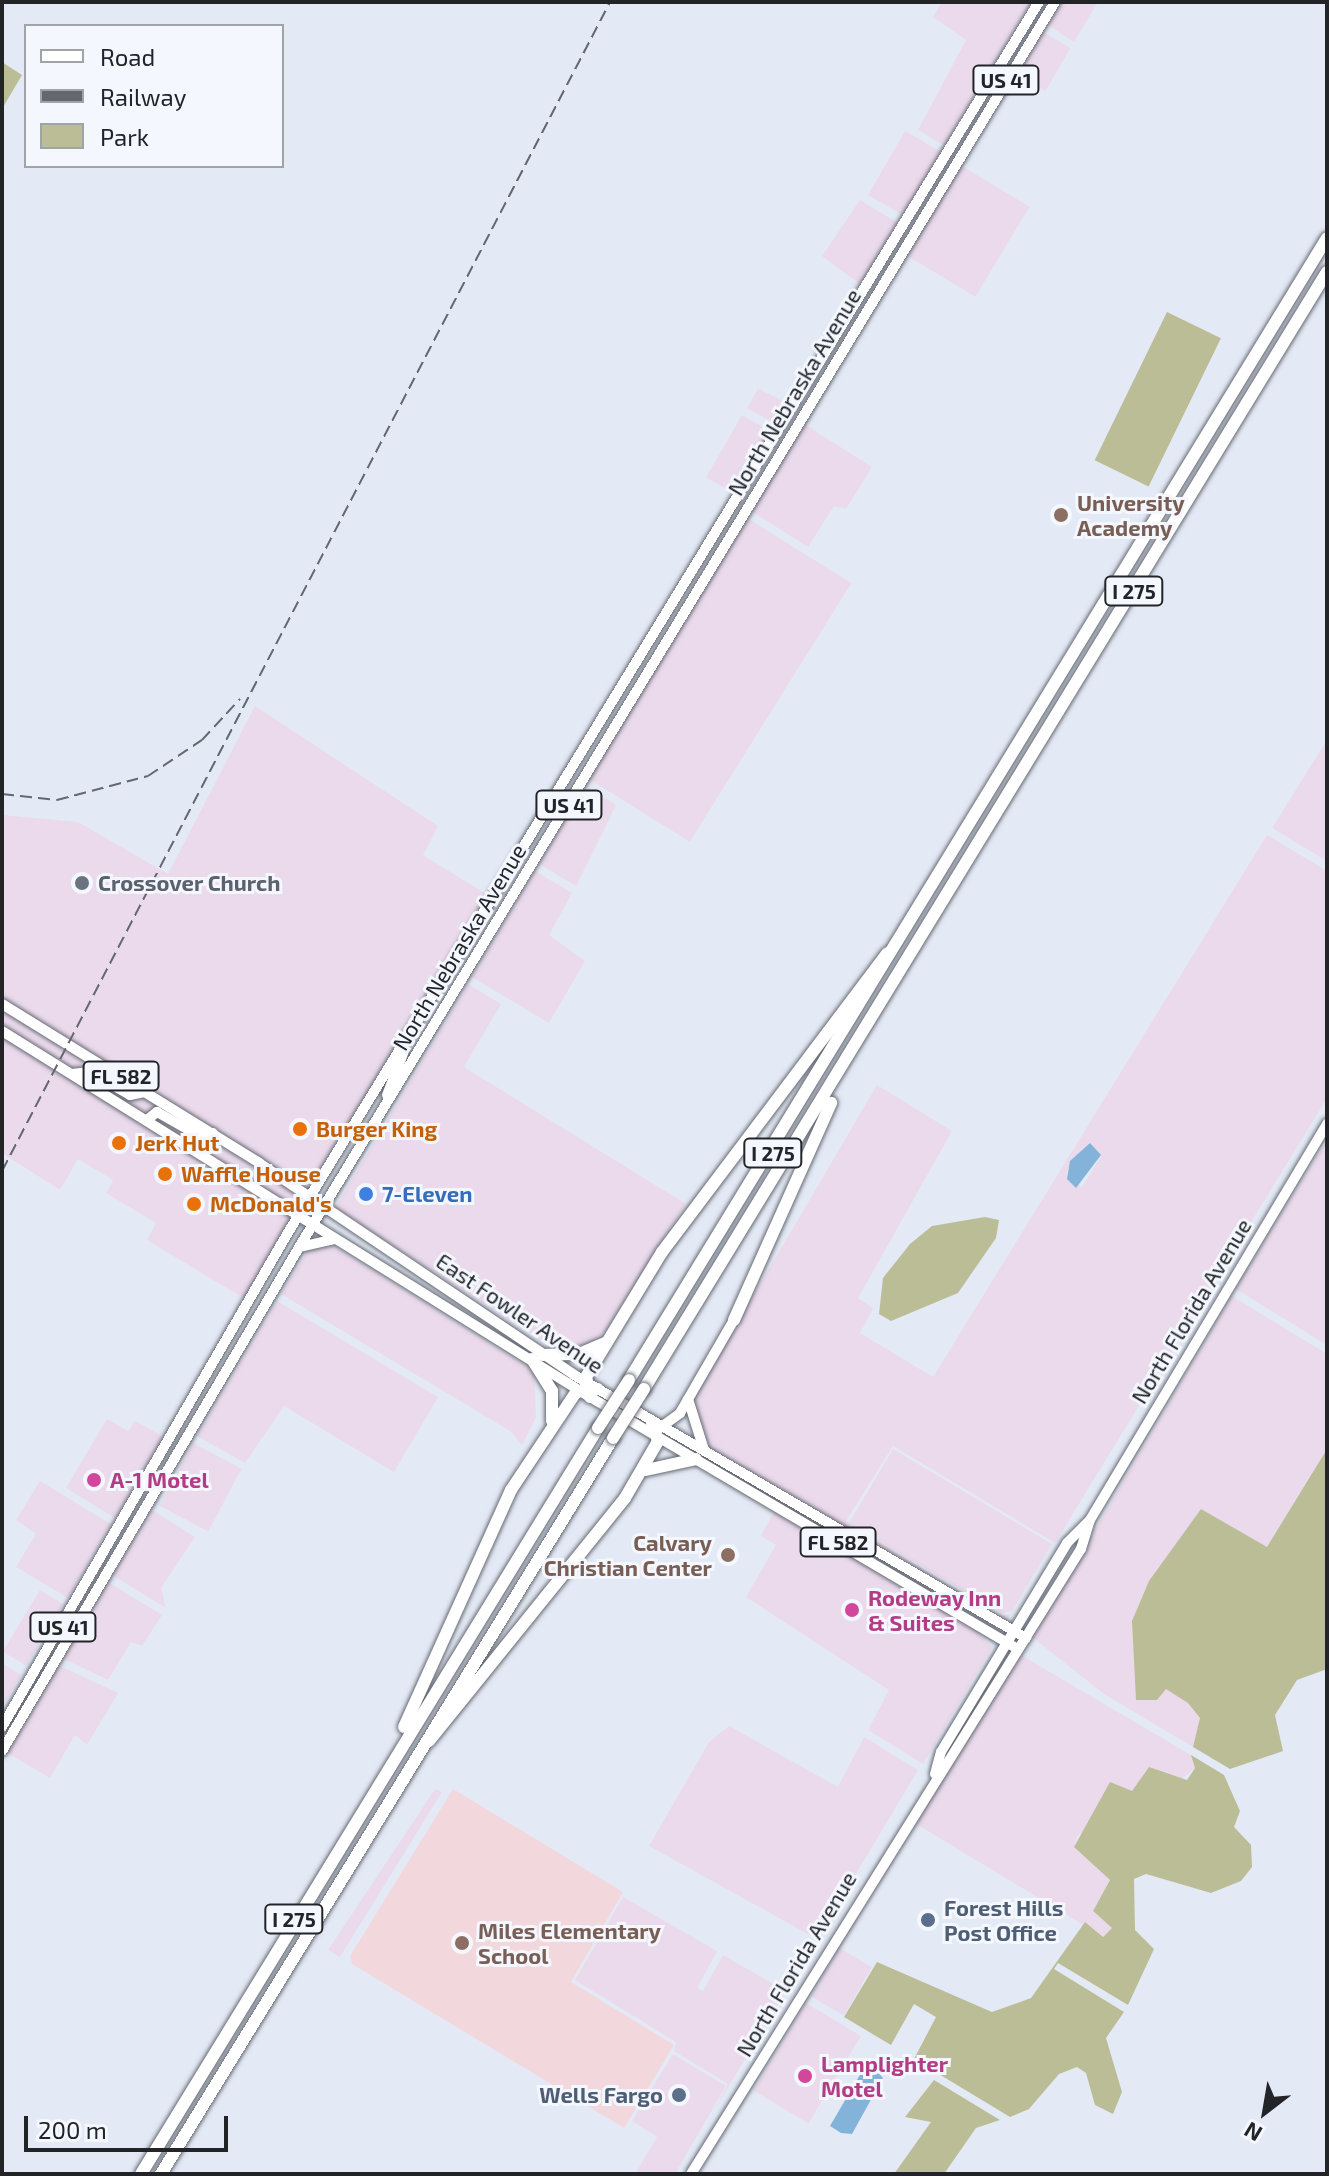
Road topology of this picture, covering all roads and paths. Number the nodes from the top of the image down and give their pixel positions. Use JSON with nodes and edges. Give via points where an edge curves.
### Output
{"nodes":[{"id":1,"x":1039,"y":2,"type":"edge"},
{"id":2,"x":1055,"y":2,"type":"edge"},
{"id":3,"x":905,"y":222,"type":"junction"},
{"id":4,"x":1327,"y":238,"type":"edge"},
{"id":5,"x":898,"y":260,"type":"junction"},
{"id":6,"x":1327,"y":272,"type":"edge"},
{"id":7,"x":676,"y":601,"type":"junction"},
{"id":8,"x":687,"y":608,"type":"junction"},
{"id":9,"x":515,"y":867,"type":"junction"},
{"id":10,"x":527,"y":874,"type":"junction"},
{"id":11,"x":912,"y":923,"type":"junction"},
{"id":12,"x":2,"y":1004,"type":"edge"},
{"id":13,"x":2,"y":1031,"type":"edge"},
{"id":14,"x":405,"y":1044,"type":"junction"},
{"id":15,"x":849,"y":1064,"type":"junction"},
{"id":16,"x":72,"y":1074,"type":"junction"},
{"id":17,"x":146,"y":1092,"type":"junction"},
{"id":18,"x":389,"y":1101,"type":"junction"},
{"id":19,"x":147,"y":1120,"type":"junction"},
{"id":20,"x":1327,"y":1124,"type":"edge"},
{"id":21,"x":213,"y":1133,"type":"junction"},
{"id":22,"x":310,"y":1196,"type":"junction"},
{"id":23,"x":277,"y":1201,"type":"junction"},
{"id":24,"x":325,"y":1206,"type":"junction"},
{"id":25,"x":299,"y":1215,"type":"junction"},
{"id":26,"x":313,"y":1224,"type":"junction"},
{"id":27,"x":285,"y":1237,"type":"junction"},
{"id":28,"x":336,"y":1239,"type":"junction"},
{"id":29,"x":298,"y":1248,"type":"junction"},
{"id":30,"x":734,"y":1320,"type":"joint"},
{"id":31,"x":607,"y":1342,"type":"junction"},
{"id":32,"x":537,"y":1357,"type":"junction"},
{"id":33,"x":587,"y":1388,"type":"junction"},
{"id":34,"x":688,"y":1399,"type":"junction"},
{"id":35,"x":552,"y":1424,"type":"junction"},
{"id":36,"x":654,"y":1429,"type":"junction"},
{"id":37,"x":702,"y":1457,"type":"junction"},
{"id":38,"x":641,"y":1475,"type":"junction"},
{"id":39,"x":1090,"y":1520,"type":"junction"},
{"id":40,"x":1014,"y":1630,"type":"junction"},
{"id":41,"x":1026,"y":1638,"type":"junction"},
{"id":42,"x":1008,"y":1642,"type":"junction"},
{"id":43,"x":1018,"y":1649,"type":"junction"},
{"id":44,"x":2,"y":1727,"type":"edge"},
{"id":45,"x":2,"y":1751,"type":"edge"},
{"id":46,"x":393,"y":1756,"type":"junction"},
{"id":47,"x":404,"y":1771,"type":"junction"},
{"id":48,"x":935,"y":1776,"type":"junction"},
{"id":49,"x":141,"y":2174,"type":"edge"},
{"id":50,"x":161,"y":2174,"type":"edge"},
{"id":51,"x":691,"y":2174,"type":"edge"}],
"edges":[{"from":1,"to":3,"type":"main road","name":"North Nebraska Avenue","number":"US 41"},
{"from":2,"to":5,"type":"main road","name":"North Nebraska Avenue","number":"US 41"},
{"from":3,"to":5,"type":"main road"},
{"from":3,"to":7,"type":"main road","name":"North Nebraska Avenue","number":"US 41"},
{"from":4,"to":11,"type":"highway","number":"I 275"},
{"from":5,"to":8,"type":"main road","name":"North Nebraska Avenue","number":"US 41"},
{"from":6,"to":15,"type":"highway","number":"I 275"},
{"from":7,"to":8,"type":"main road"},
{"from":7,"to":9,"type":"main road","name":"North Nebraska Avenue","number":"US 41"},
{"from":8,"to":10,"type":"main road","name":"North Nebraska Avenue","number":"US 41"},
{"from":9,"to":10,"type":"main road"},
{"from":9,"to":14,"type":"main road","name":"North Nebraska Avenue","number":"US 41"},
{"from":10,"to":18,"type":"main road","name":"North Nebraska Avenue","number":"US 41"},
{"from":11,"to":31,"type":"highway","via":[[668,1244]]},
{"from":11,"to":46,"type":"highway","number":"I 275","bridge":true},
{"from":12,"to":17,"type":"main road","name":"East Fowler Avenue","number":"FL 582"},
{"from":13,"to":16,"type":"main road","name":"East Fowler Avenue","number":"FL 582"},
{"from":14,"to":18,"type":"main road"},
{"from":14,"to":22,"type":"main road","name":"North Nebraska Avenue","number":"US 41"},
{"from":15,"to":30,"type":"highway"},
{"from":15,"to":47,"type":"highway","number":"I 275","bridge":true},
{"from":16,"to":17,"type":"main road","via":[[89,1072],[130,1095]]},
{"from":16,"to":19,"type":"main road","name":"East Fowler Avenue","number":"FL 582"},
{"from":17,"to":21,"type":"main road","name":"East Fowler Avenue","number":"FL 582"},
{"from":18,"to":24,"type":"main road","name":"North Nebraska Avenue","number":"US 41"},
{"from":19,"to":21,"type":"main road","via":[[157,1112],[196,1134]]},
{"from":19,"to":23,"type":"main road","name":"East Fowler Avenue","number":"FL 582"},
{"from":20,"to":39,"type":"main road","name":"North Florida Avenue"},
{"from":21,"to":22,"type":"main road","name":"East Fowler Avenue","number":"FL 582"},
{"from":22,"to":24,"type":"main road","name":"East Fowler Avenue","number":"FL 582"},
{"from":22,"to":25,"type":"main road","name":"North Nebraska Avenue","number":"US 41"},
{"from":23,"to":25,"type":"main road","name":"East Fowler Avenue","number":"FL 582"},
{"from":23,"to":27,"type":"main road"},
{"from":24,"to":26,"type":"main road","name":"North Nebraska Avenue","number":"US 41"},
{"from":24,"to":32,"type":"main road","name":"East Fowler Avenue","number":"FL 582"},
{"from":25,"to":26,"type":"main road","name":"East Fowler Avenue","number":"FL 582"},
{"from":25,"to":27,"type":"main road","name":"North Nebraska Avenue","number":"US 41"},
{"from":26,"to":28,"type":"main road","name":"East Fowler Avenue","number":"FL 582"},
{"from":26,"to":29,"type":"main road","name":"North Nebraska Avenue","number":"US 41"},
{"from":27,"to":44,"type":"main road","name":"North Nebraska Avenue","number":"US 41"},
{"from":28,"to":29,"type":"main road"},
{"from":28,"to":32,"type":"main road","name":"East Fowler Avenue","number":"FL 582"},
{"from":29,"to":45,"type":"main road","name":"North Nebraska Avenue","number":"US 41"},
{"from":30,"to":34,"type":"main road"},
{"from":31,"to":32,"type":"highway","via":[[579,1354]]},
{"from":31,"to":33,"type":"highway"},
{"from":32,"to":33,"type":"main road","name":"East Fowler Avenue","number":"FL 582"},
{"from":32,"to":35,"type":"highway","via":[[552,1391]]},
{"from":33,"to":35,"type":"highway"},
{"from":33,"to":36,"type":"main road","name":"East Fowler Avenue","number":"FL 582"},
{"from":34,"to":36,"type":"main road"},
{"from":34,"to":37,"type":"main road"},
{"from":35,"to":46,"type":"highway","via":[[486,1536]]},
{"from":36,"to":37,"type":"main road","name":"East Fowler Avenue","number":"FL 582"},
{"from":36,"to":38,"type":"highway"},
{"from":37,"to":38,"type":"highway","via":[[660,1462]]},
{"from":37,"to":40,"type":"main road","name":"East Fowler Avenue","number":"FL 582"},
{"from":37,"to":42,"type":"main road","name":"East Fowler Avenue","number":"FL 582"},
{"from":38,"to":47,"type":"highway"},
{"from":39,"to":40,"type":"main road","name":"North Florida Avenue","via":[[1069,1539]]},
{"from":39,"to":41,"type":"main road","name":"North Florida Avenue","via":[[1081,1549]]},
{"from":40,"to":41,"type":"main road","name":"East Fowler Avenue","number":"FL 582"},
{"from":40,"to":42,"type":"main road","name":"North Florida Avenue"},
{"from":41,"to":43,"type":"main road","name":"North Florida Avenue"},
{"from":42,"to":43,"type":"main road","name":"East Fowler Avenue","number":"FL 582"},
{"from":42,"to":48,"type":"main road","name":"North Florida Avenue","via":[[941,1752]]},
{"from":43,"to":48,"type":"main road","name":"North Florida Avenue"},
{"from":46,"to":49,"type":"highway","number":"I 275"},
{"from":47,"to":50,"type":"highway","number":"I 275"},
{"from":48,"to":51,"type":"main road","name":"North Florida Avenue"}]}
